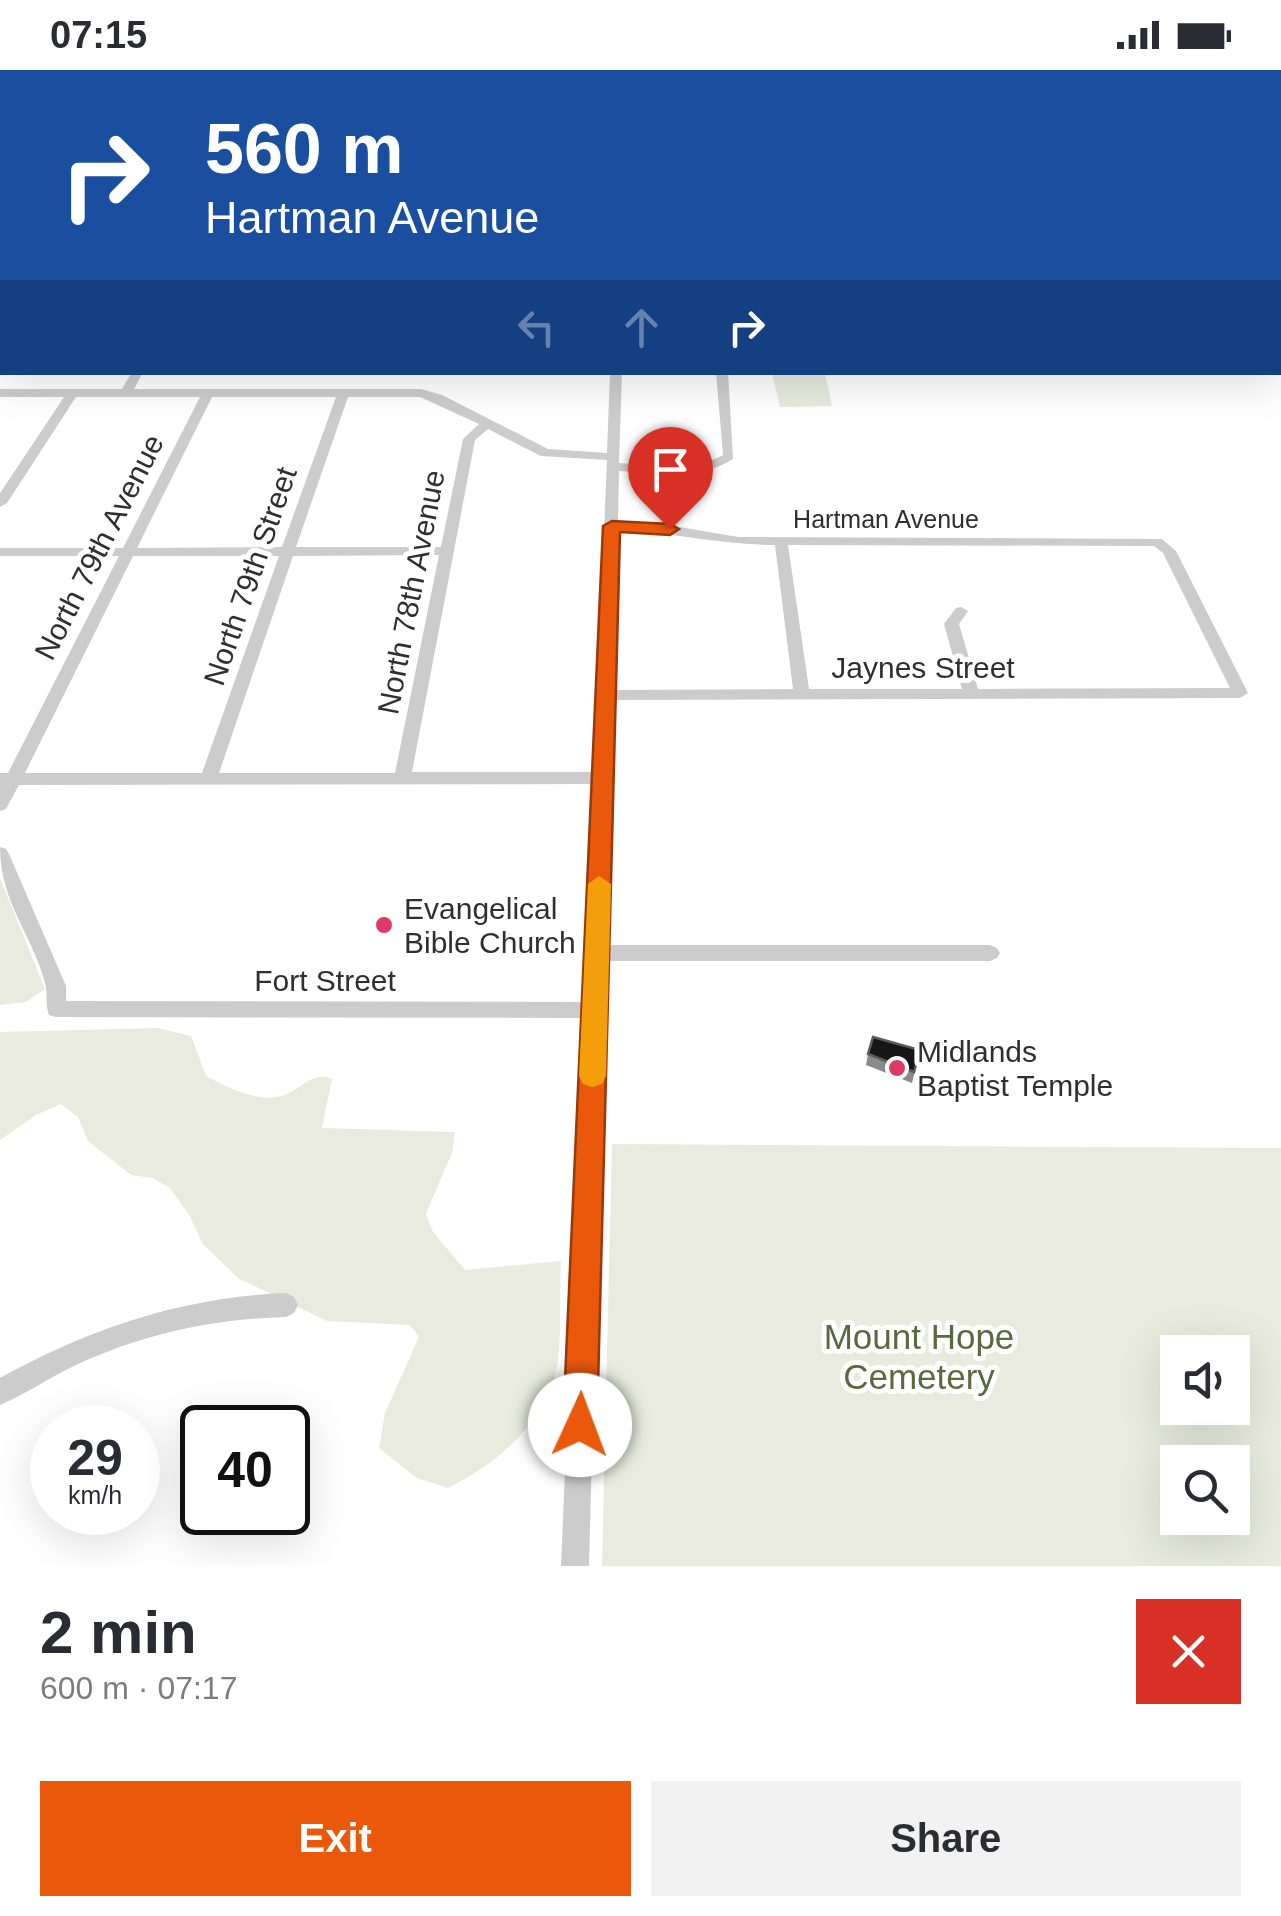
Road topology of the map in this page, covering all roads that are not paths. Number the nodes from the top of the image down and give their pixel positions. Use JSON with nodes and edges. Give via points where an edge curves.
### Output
{"nodes":[{"id":1,"x":136,"y":375,"type":"edge"},
{"id":2,"x":616,"y":375,"type":"edge"},
{"id":3,"x":722,"y":375,"type":"edge"},
{"id":4,"x":0,"y":393,"type":"edge"},
{"id":5,"x":72,"y":393,"type":"junction"},
{"id":6,"x":126,"y":393,"type":"junction"},
{"id":7,"x":208,"y":393,"type":"junction"},
{"id":8,"x":343,"y":393,"type":"junction"},
{"id":9,"x":486,"y":424,"type":"junction"},
{"id":10,"x":613,"y":462,"type":"junction"},
{"id":11,"x":0,"y":502,"type":"edge"},
{"id":12,"x":612,"y":526,"type":"junction"},
{"id":13,"x":781,"y":542,"type":"junction"},
{"id":14,"x":446,"y":551,"type":"junction"},
{"id":15,"x":0,"y":552,"type":"edge"},
{"id":16,"x":127,"y":552,"type":"junction"},
{"id":17,"x":288,"y":552,"type":"junction"},
{"id":18,"x":962,"y":611,"type":"dead end"},
{"id":19,"x":1240,"y":693,"type":"joint"},
{"id":20,"x":606,"y":695,"type":"junction"},
{"id":21,"x":802,"y":695,"type":"junction"},
{"id":22,"x":972,"y":695,"type":"junction"},
{"id":23,"x":209,"y":778,"type":"junction"},
{"id":24,"x":404,"y":778,"type":"junction"},
{"id":25,"x":603,"y":778,"type":"junction"},
{"id":26,"x":6,"y":779,"type":"edge"},
{"id":27,"x":0,"y":805,"type":"edge"},
{"id":28,"x":0,"y":854,"type":"edge"},
{"id":29,"x":597,"y":953,"type":"junction"},
{"id":30,"x":990,"y":953,"type":"dead end"},
{"id":31,"x":594,"y":1010,"type":"junction"},
{"id":32,"x":286,"y":1305,"type":"dead end"},
{"id":33,"x":0,"y":1392,"type":"edge"},
{"id":34,"x":575,"y":1566,"type":"edge"}],
"edges":[{"from":1,"to":6,"type":"street"},
{"from":2,"to":10,"type":"street"},
{"from":3,"to":10,"type":"street","via":[[729,456],[720,464]]},
{"from":4,"to":5,"type":"street"},
{"from":5,"to":6,"type":"street"},
{"from":5,"to":11,"type":"street"},
{"from":6,"to":7,"type":"street"},
{"from":7,"to":8,"type":"street"},
{"from":7,"to":16,"type":"street","name":"North 79th Avenue"},
{"from":8,"to":9,"type":"street","via":[[429,395]]},
{"from":8,"to":17,"type":"street","name":"North 79th Street"},
{"from":9,"to":10,"type":"street","via":[[545,453]]},
{"from":9,"to":14,"type":"street","name":"North 78th Avenue","via":[[469,439]]},
{"from":10,"to":12,"type":"street"},
{"from":12,"to":13,"type":"street","name":"Hartman Avenue"},
{"from":12,"to":20,"type":"street"},
{"from":13,"to":19,"type":"street","name":"Hartman Avenue","via":[[1162,544]]},
{"from":13,"to":21,"type":"street"},
{"from":14,"to":17,"type":"street"},
{"from":14,"to":24,"type":"street","name":"North 78th Avenue"},
{"from":15,"to":16,"type":"street"},
{"from":16,"to":17,"type":"street"},
{"from":16,"to":26,"type":"street","name":"North 79th Avenue"},
{"from":17,"to":23,"type":"street","name":"North 79th Street"},
{"from":18,"to":22,"type":"street","via":[[952,624]]},
{"from":19,"to":22,"type":"street","name":"Jaynes Street"},
{"from":20,"to":21,"type":"street","name":"Jaynes Street"},
{"from":20,"to":25,"type":"street"},
{"from":21,"to":22,"type":"street","name":"Jaynes Street"},
{"from":23,"to":24,"type":"street"},
{"from":23,"to":26,"type":"street"},
{"from":24,"to":25,"type":"street"},
{"from":25,"to":29,"type":"street"},
{"from":26,"to":27,"type":"street","name":"North 79th Avenue"},
{"from":28,"to":31,"type":"street","name":"Fort Street","via":[[56,986],[56,1009]]},
{"from":29,"to":30,"type":"street"},
{"from":29,"to":31,"type":"street"},
{"from":31,"to":34,"type":"street"},
{"from":32,"to":33,"type":"street","via":[[230,1306],[146,1326],[55,1360]]}]}
